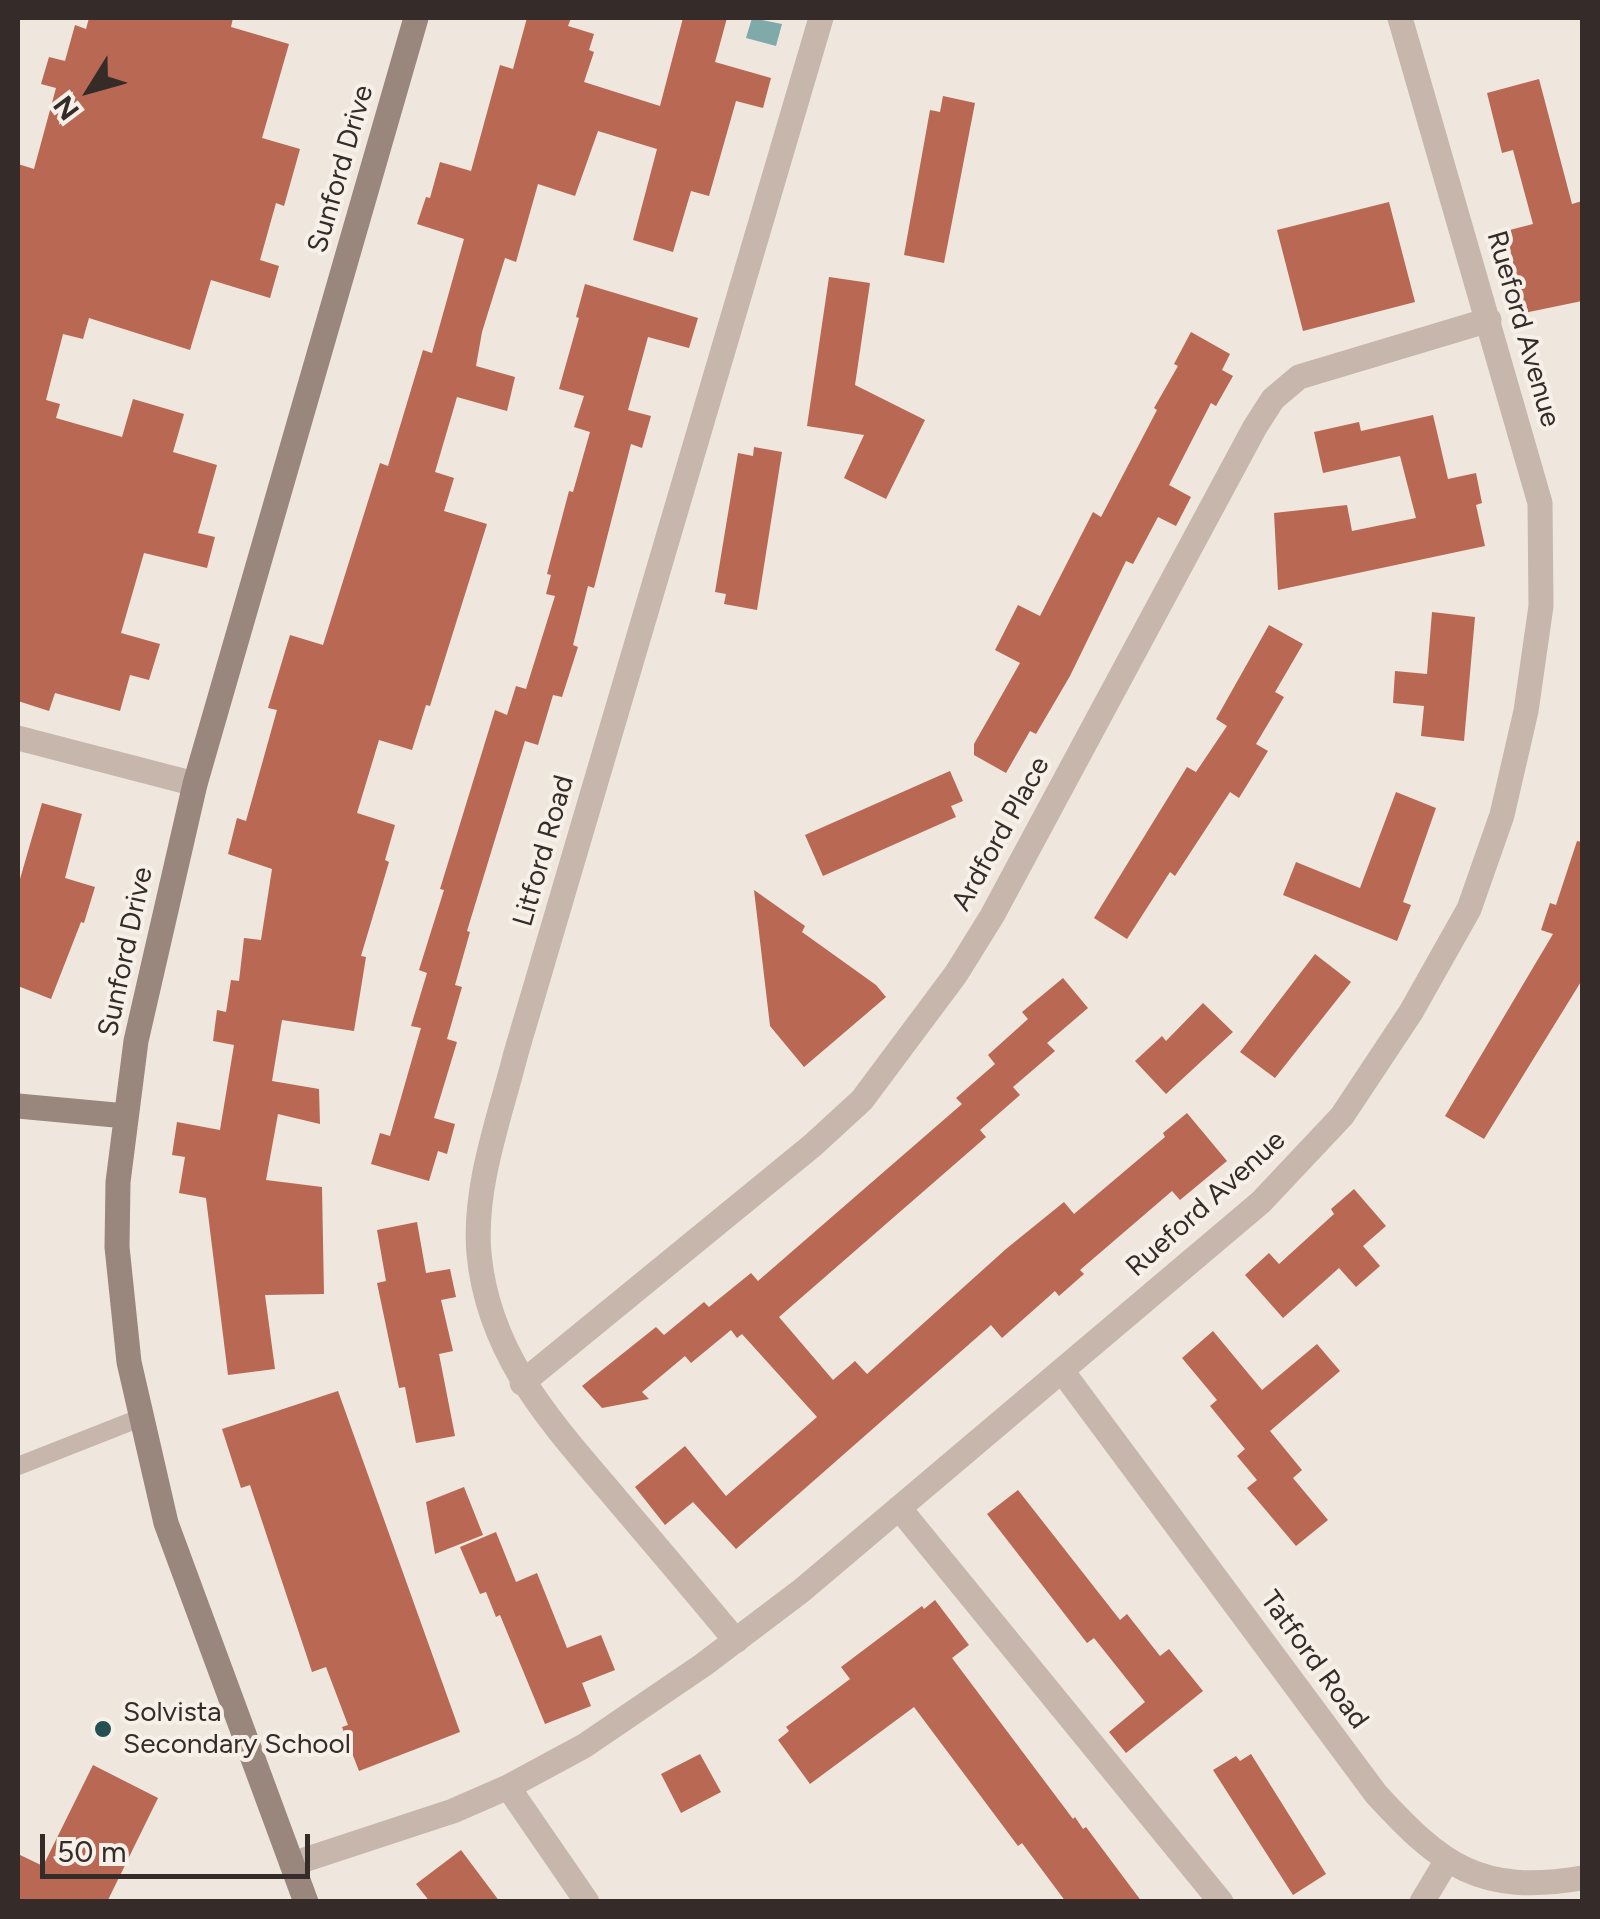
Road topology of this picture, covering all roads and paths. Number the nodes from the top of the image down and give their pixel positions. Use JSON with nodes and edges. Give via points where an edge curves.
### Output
{"nodes":[{"id":1,"x":416,"y":18,"type":"edge"},
{"id":2,"x":821,"y":18,"type":"edge"},
{"id":3,"x":1400,"y":18,"type":"edge"},
{"id":4,"x":1489,"y":320,"type":"junction"},
{"id":5,"x":18,"y":738,"type":"edge"},
{"id":6,"x":194,"y":784,"type":"junction"},
{"id":7,"x":18,"y":1106,"type":"edge"},
{"id":8,"x":126,"y":1116,"type":"junction"},
{"id":9,"x":1062,"y":1370,"type":"junction"},
{"id":10,"x":522,"y":1383,"type":"junction"},
{"id":11,"x":140,"y":1418,"type":"junction"},
{"id":12,"x":18,"y":1466,"type":"edge"},
{"id":13,"x":899,"y":1508,"type":"junction"},
{"id":14,"x":736,"y":1640,"type":"junction"},
{"id":15,"x":508,"y":1787,"type":"junction"},
{"id":16,"x":1446,"y":1862,"type":"junction"},
{"id":17,"x":292,"y":1864,"type":"junction"},
{"id":18,"x":1582,"y":1878,"type":"edge"},
{"id":19,"x":306,"y":1902,"type":"edge"},
{"id":20,"x":587,"y":1902,"type":"edge"},
{"id":21,"x":1221,"y":1902,"type":"edge"},
{"id":22,"x":1422,"y":1902,"type":"edge"}],
"edges":[{"from":1,"to":6,"type":"street","name":"Sunford Drive"},
{"from":2,"to":10,"type":"street","name":"Litford Road","via":[[516,1053],[482,1190],[479,1254],[494,1323]]},
{"from":3,"to":4,"type":"street","name":"Rueford Avenue"},
{"from":4,"to":9,"type":"street","name":"Rueford Avenue","via":[[1540,503],[1541,606],[1502,815],[1469,908],[1342,1116],[1262,1202]]},
{"from":4,"to":10,"type":"street","name":"Ardford Place","via":[[1300,377],[1273,399],[992,916],[862,1100]]},
{"from":5,"to":6,"type":"street"},
{"from":6,"to":8,"type":"street","name":"Sunford Drive","via":[[136,1041]]},
{"from":7,"to":8,"type":"street"},
{"from":8,"to":11,"type":"street","name":"Sunford Drive","via":[[118,1246]]},
{"from":9,"to":13,"type":"street","name":"Rueford Avenue"},
{"from":9,"to":16,"type":"street","name":"Tatford Road","via":[[1376,1794]]},
{"from":10,"to":14,"type":"street","name":"Litford Road"},
{"from":11,"to":12,"type":"lane"},
{"from":11,"to":17,"type":"street","name":"Sunford Drive","via":[[166,1523]]},
{"from":13,"to":14,"type":"street","name":"Rueford Avenue"},
{"from":13,"to":21,"type":"street"},
{"from":14,"to":15,"type":"street","name":"Rueford Avenue","via":[[584,1746]]},
{"from":15,"to":17,"type":"street","name":"Rueford Avenue"},
{"from":15,"to":20,"type":"street"},
{"from":16,"to":18,"type":"street","name":"Tatford Road","via":[[1483,1878]]},
{"from":16,"to":22,"type":"street"},
{"from":17,"to":19,"type":"street","name":"Sunford Drive"}]}
